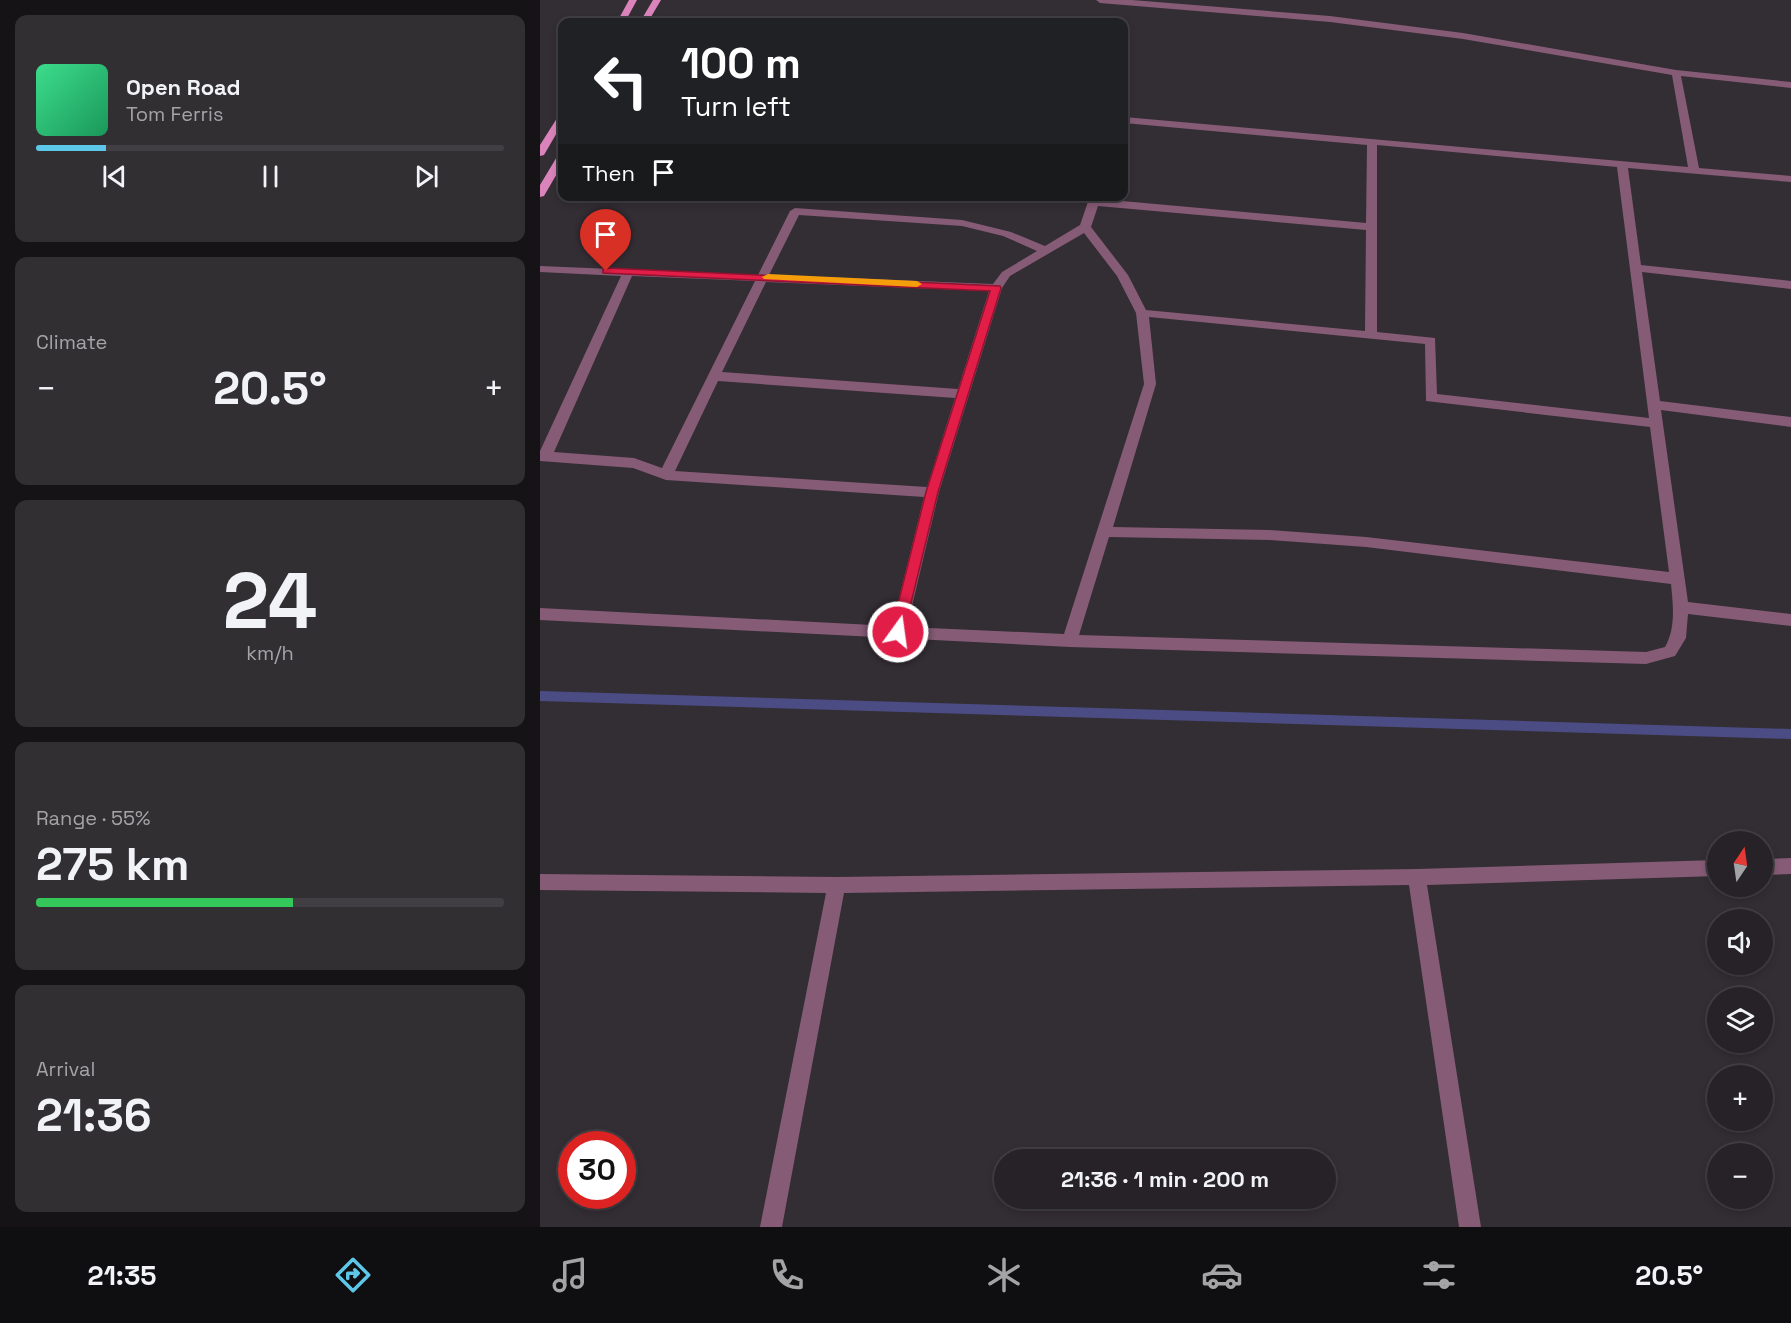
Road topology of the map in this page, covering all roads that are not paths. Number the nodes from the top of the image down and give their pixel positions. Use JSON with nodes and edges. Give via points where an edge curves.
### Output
{"nodes":[{"id":1,"x":633,"y":0,"type":"edge"},
{"id":2,"x":657,"y":0,"type":"edge"},
{"id":3,"x":1100,"y":0,"type":"edge"},
{"id":4,"x":623,"y":18,"type":"edge"},
{"id":5,"x":646,"y":18,"type":"edge"},
{"id":6,"x":1676,"y":73,"type":"junction"},
{"id":7,"x":1791,"y":85,"type":"edge"},
{"id":8,"x":1128,"y":121,"type":"edge"},
{"id":9,"x":558,"y":124,"type":"edge"},
{"id":10,"x":1372,"y":142,"type":"junction"},
{"id":11,"x":540,"y":153,"type":"edge"},
{"id":12,"x":558,"y":164,"type":"edge"},
{"id":13,"x":1622,"y":165,"type":"junction"},
{"id":14,"x":1694,"y":171,"type":"junction"},
{"id":15,"x":1791,"y":179,"type":"edge"},
{"id":16,"x":540,"y":194,"type":"edge"},
{"id":17,"x":1094,"y":201,"type":"edge"},
{"id":18,"x":1115,"y":201,"type":"edge"},
{"id":19,"x":1085,"y":227,"type":"junction"},
{"id":20,"x":1372,"y":227,"type":"junction"},
{"id":21,"x":1045,"y":250,"type":"junction"},
{"id":22,"x":1636,"y":268,"type":"junction"},
{"id":23,"x":540,"y":269,"type":"edge"},
{"id":24,"x":628,"y":272,"type":"junction"},
{"id":25,"x":763,"y":277,"type":"junction"},
{"id":26,"x":1791,"y":285,"type":"edge"},
{"id":27,"x":996,"y":288,"type":"junction"},
{"id":28,"x":1142,"y":313,"type":"junction"},
{"id":29,"x":1371,"y":335,"type":"junction"},
{"id":30,"x":714,"y":376,"type":"junction"},
{"id":31,"x":963,"y":394,"type":"junction"},
{"id":32,"x":1654,"y":405,"type":"junction"},
{"id":33,"x":1791,"y":422,"type":"edge"},
{"id":34,"x":1656,"y":423,"type":"junction"},
{"id":35,"x":543,"y":456,"type":"edge"},
{"id":36,"x":666,"y":474,"type":"junction"},
{"id":37,"x":932,"y":492,"type":"junction"},
{"id":38,"x":1105,"y":532,"type":"junction"},
{"id":39,"x":1677,"y":579,"type":"junction"},
{"id":40,"x":1681,"y":607,"type":"junction"},
{"id":41,"x":540,"y":614,"type":"edge"},
{"id":42,"x":1791,"y":620,"type":"edge"},
{"id":43,"x":898,"y":632,"type":"junction"},
{"id":44,"x":1071,"y":641,"type":"junction"},
{"id":45,"x":1791,"y":866,"type":"edge"},
{"id":46,"x":1773,"y":867,"type":"edge"},
{"id":47,"x":1707,"y":868,"type":"edge"},
{"id":48,"x":1417,"y":877,"type":"junction"},
{"id":49,"x":540,"y":882,"type":"edge"},
{"id":50,"x":837,"y":885,"type":"junction"},
{"id":51,"x":771,"y":1227,"type":"edge"},
{"id":52,"x":1470,"y":1227,"type":"edge"}],
"edges":[{"from":1,"to":4,"type":"main road"},
{"from":2,"to":5,"type":"main road"},
{"from":3,"to":6,"type":"street","via":[[1330,19],[1463,36]]},
{"from":6,"to":7,"type":"street"},
{"from":6,"to":14,"type":"street"},
{"from":8,"to":10,"type":"street"},
{"from":9,"to":11,"type":"main road"},
{"from":10,"to":13,"type":"street"},
{"from":10,"to":20,"type":"street"},
{"from":12,"to":16,"type":"main road"},
{"from":13,"to":14,"type":"street"},
{"from":13,"to":22,"type":"street"},
{"from":14,"to":15,"type":"street"},
{"from":17,"to":19,"type":"street"},
{"from":18,"to":20,"type":"street"},
{"from":19,"to":21,"type":"street"},
{"from":19,"to":28,"type":"street","via":[[1122,275]]},
{"from":20,"to":29,"type":"street"},
{"from":21,"to":25,"type":"street","via":[[1007,234],[962,223],[795,211]]},
{"from":21,"to":27,"type":"street","via":[[1006,274]]},
{"from":22,"to":26,"type":"street"},
{"from":22,"to":32,"type":"street"},
{"from":23,"to":24,"type":"street"},
{"from":24,"to":25,"type":"street"},
{"from":24,"to":35,"type":"street"},
{"from":25,"to":27,"type":"street"},
{"from":25,"to":30,"type":"street"},
{"from":27,"to":31,"type":"street"},
{"from":28,"to":29,"type":"street"},
{"from":28,"to":38,"type":"street","via":[[1150,384]]},
{"from":29,"to":34,"type":"street","via":[[1431,341],[1431,398]]},
{"from":30,"to":31,"type":"street"},
{"from":30,"to":36,"type":"street"},
{"from":31,"to":37,"type":"street"},
{"from":32,"to":33,"type":"street"},
{"from":32,"to":34,"type":"street"},
{"from":34,"to":39,"type":"street"},
{"from":35,"to":36,"type":"street","via":[[634,464]]},
{"from":36,"to":37,"type":"street"},
{"from":37,"to":43,"type":"street"},
{"from":38,"to":39,"type":"street","via":[[1270,535],[1366,542]]},
{"from":38,"to":44,"type":"street"},
{"from":39,"to":40,"type":"street"},
{"from":40,"to":42,"type":"street"},
{"from":40,"to":44,"type":"street","via":[[1678,638],[1670,652],[1646,658]]},
{"from":41,"to":43,"type":"street"},
{"from":43,"to":44,"type":"street"},
{"from":45,"to":46,"type":"street"},
{"from":47,"to":48,"type":"street"},
{"from":48,"to":50,"type":"street"},
{"from":48,"to":52,"type":"street"},
{"from":49,"to":50,"type":"street"},
{"from":50,"to":51,"type":"street"}]}
